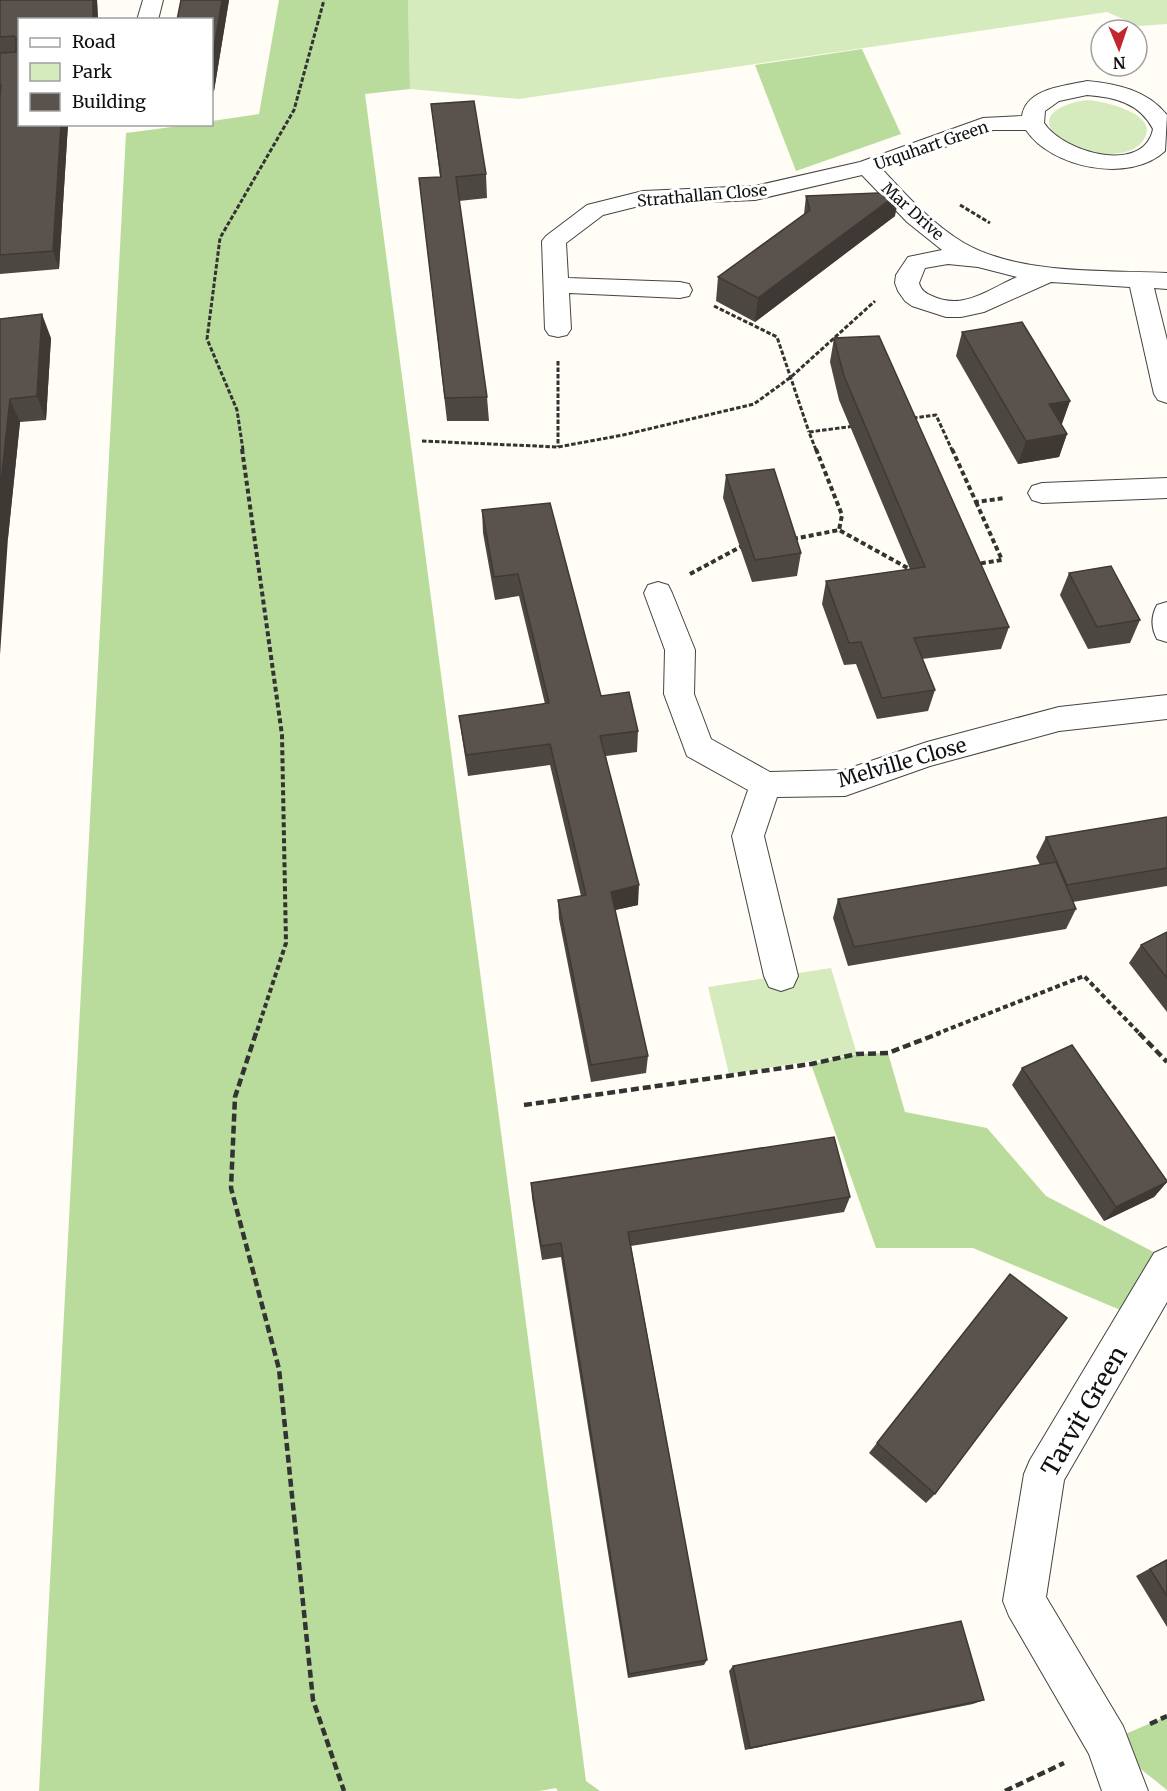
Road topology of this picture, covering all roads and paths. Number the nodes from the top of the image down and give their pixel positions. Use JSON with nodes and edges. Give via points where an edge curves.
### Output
{"nodes":[{"id":1,"x":153,"y":0,"type":"edge"},
{"id":2,"x":324,"y":0,"type":"edge"},
{"id":3,"x":148,"y":18,"type":"edge"},
{"id":4,"x":1031,"y":123,"type":"junction"},
{"id":5,"x":867,"y":167,"type":"junction"},
{"id":6,"x":955,"y":202,"type":"dead end"},
{"id":7,"x":992,"y":225,"type":"dead end"},
{"id":8,"x":917,"y":262,"type":"junction"},
{"id":9,"x":997,"y":263,"type":"junction"},
{"id":10,"x":1058,"y":273,"type":"junction"},
{"id":11,"x":1140,"y":279,"type":"junction"},
{"id":12,"x":1167,"y":281,"type":"edge"},
{"id":13,"x":556,"y":285,"type":"junction"},
{"id":14,"x":680,"y":290,"type":"joint"},
{"id":15,"x":558,"y":329,"type":"joint"},
{"id":16,"x":790,"y":377,"type":"junction"},
{"id":17,"x":1167,"y":394,"type":"edge"},
{"id":18,"x":913,"y":418,"type":"edge"},
{"id":19,"x":855,"y":426,"type":"edge"},
{"id":20,"x":809,"y":432,"type":"junction"},
{"id":21,"x":422,"y":441,"type":"dead end"},
{"id":22,"x":558,"y":447,"type":"junction"},
{"id":23,"x":1167,"y":488,"type":"edge"},
{"id":24,"x":1042,"y":493,"type":"joint"},
{"id":25,"x":976,"y":502,"type":"junction"},
{"id":26,"x":839,"y":530,"type":"junction"},
{"id":27,"x":786,"y":540,"type":"edge"},
{"id":28,"x":750,"y":544,"type":"edge"},
{"id":29,"x":969,"y":565,"type":"edge"},
{"id":30,"x":915,"y":572,"type":"edge"},
{"id":31,"x":658,"y":593,"type":"joint"},
{"id":32,"x":1167,"y":613,"type":"edge"},
{"id":33,"x":1167,"y":631,"type":"edge"},
{"id":34,"x":1167,"y":707,"type":"edge"},
{"id":35,"x":766,"y":785,"type":"junction"},
{"id":36,"x":782,"y":976,"type":"dead end"},
{"id":37,"x":1167,"y":1062,"type":"edge"},
{"id":38,"x":525,"y":1105,"type":"dead end"},
{"id":39,"x":1167,"y":1266,"type":"edge"},
{"id":40,"x":1107,"y":1742,"type":"junction"},
{"id":41,"x":344,"y":1791,"type":"edge"},
{"id":42,"x":1005,"y":1791,"type":"edge"},
{"id":43,"x":1125,"y":1791,"type":"edge"}],
"edges":[{"from":1,"to":3,"type":"street"},
{"from":2,"to":41,"type":"path","via":[[294,110],[220,238],[207,339],[237,410],[282,735],[286,943],[235,1097],[231,1188],[279,1369],[313,1701]]},
{"from":4,"to":4,"type":"street","via":[[1031,114],[1044,97],[1062,90],[1087,88],[1116,92],[1141,102],[1154,112],[1164,129],[1162,139],[1151,152],[1116,163],[1093,162],[1065,154],[1042,141]]},
{"from":4,"to":5,"type":"street","name":"Urquhart Green","via":[[991,123]]},
{"from":5,"to":9,"type":"street","name":"Mar Drive","via":[[920,221],[945,240],[971,256]]},
{"from":5,"to":13,"type":"street","name":"Strathallan Close","via":[[755,193],[643,198],[595,210],[554,241]]},
{"from":6,"to":7,"type":"path"},
{"from":8,"to":9,"type":"street","name":"Mar Drive","via":[[948,256]]},
{"from":8,"to":10,"type":"street","name":"Mar Drive","via":[[906,280],[910,292],[949,310],[981,306],[1022,282]]},
{"from":8,"to":16,"type":"path"},
{"from":9,"to":10,"type":"street","name":"Mar Drive","via":[[1018,270]]},
{"from":10,"to":11,"type":"street","name":"Mar Drive"},
{"from":11,"to":12,"type":"street","name":"Mar Drive"},
{"from":11,"to":17,"type":"street"},
{"from":13,"to":14,"type":"street"},
{"from":13,"to":15,"type":"street","name":"Strathallan Close"},
{"from":14,"to":16,"type":"path","via":[[777,337]]},
{"from":15,"to":22,"type":"path"},
{"from":16,"to":20,"type":"path"},
{"from":16,"to":22,"type":"path","via":[[754,404]]},
{"from":18,"to":25,"type":"path","via":[[936,415]]},
{"from":19,"to":20,"type":"path"},
{"from":20,"to":26,"type":"path","via":[[842,515]]},
{"from":21,"to":22,"type":"path"},
{"from":23,"to":24,"type":"street"},
{"from":24,"to":25,"type":"path"},
{"from":25,"to":29,"type":"path","via":[[1002,560]]},
{"from":26,"to":27,"type":"path"},
{"from":26,"to":30,"type":"path"},
{"from":28,"to":31,"type":"path"},
{"from":31,"to":35,"type":"street","via":[[680,650],[680,694],[698,747]]},
{"from":32,"to":33,"type":"street"},
{"from":34,"to":35,"type":"street","name":"Melville Close","via":[[1059,719],[927,754],[845,783]]},
{"from":35,"to":36,"type":"street","via":[[748,836]]},
{"from":37,"to":38,"type":"path","via":[[1084,976],[888,1053],[857,1054]]},
{"from":39,"to":40,"type":"street","name":"Tarvit Green","via":[[1044,1474],[1024,1601]]},
{"from":40,"to":42,"type":"path"},
{"from":40,"to":43,"type":"street","name":"Tarvit Green"}]}
